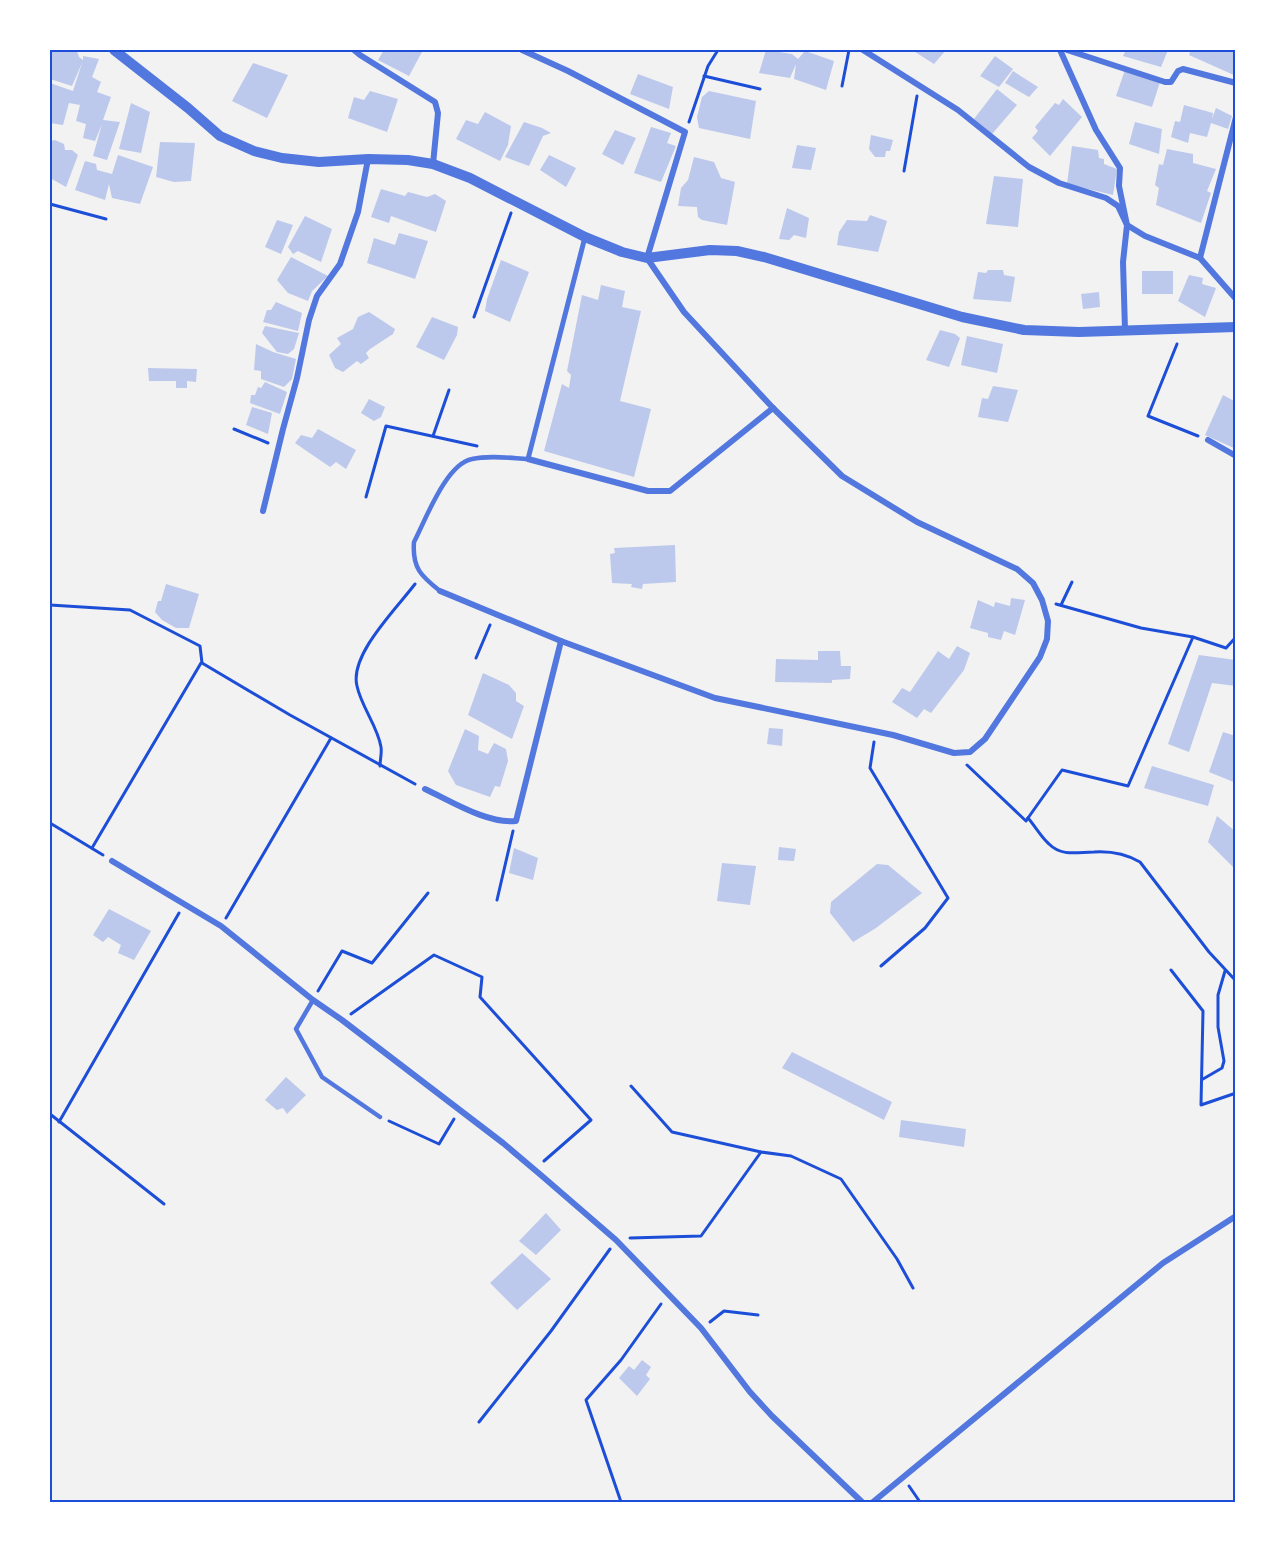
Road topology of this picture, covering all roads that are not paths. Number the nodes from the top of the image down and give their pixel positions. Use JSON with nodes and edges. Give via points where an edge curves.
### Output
{"nodes":[{"id":1,"x":114,"y":50,"type":"edge"},
{"id":2,"x":354,"y":50,"type":"edge"},
{"id":3,"x":522,"y":50,"type":"edge"},
{"id":4,"x":863,"y":50,"type":"edge"},
{"id":5,"x":1060,"y":50,"type":"edge"},
{"id":6,"x":1067,"y":50,"type":"edge"},
{"id":7,"x":1236,"y":83,"type":"edge"},
{"id":8,"x":1236,"y":117,"type":"edge"},
{"id":9,"x":368,"y":159,"type":"junction"},
{"id":10,"x":433,"y":164,"type":"junction"},
{"id":11,"x":1127,"y":225,"type":"junction"},
{"id":12,"x":585,"y":237,"type":"junction"},
{"id":13,"x":647,"y":258,"type":"junction"},
{"id":14,"x":1200,"y":258,"type":"junction"},
{"id":15,"x":1236,"y":299,"type":"edge"},
{"id":16,"x":1236,"y":327,"type":"edge"},
{"id":17,"x":1125,"y":330,"type":"junction"},
{"id":18,"x":773,"y":408,"type":"junction"},
{"id":19,"x":1208,"y":440,"type":"road end"},
{"id":20,"x":1236,"y":456,"type":"edge"},
{"id":21,"x":528,"y":459,"type":"junction"},
{"id":22,"x":263,"y":511,"type":"dead end"},
{"id":23,"x":440,"y":591,"type":"joint"},
{"id":24,"x":561,"y":641,"type":"junction"},
{"id":25,"x":425,"y":789,"type":"road end"},
{"id":26,"x":112,"y":861,"type":"road end"},
{"id":27,"x":313,"y":1000,"type":"junction"},
{"id":28,"x":380,"y":1116,"type":"road end"},
{"id":29,"x":1236,"y":1216,"type":"edge"},
{"id":30,"x":862,"y":1503,"type":"edge"},
{"id":31,"x":873,"y":1503,"type":"edge"}],
"edges":[{"from":1,"to":9,"type":"street","via":[[220,136],[237,144],[282,158],[319,162]]},
{"from":2,"to":10,"type":"street","via":[[435,102],[438,113]]},
{"from":3,"to":13,"type":"street","via":[[685,132]]},
{"from":4,"to":11,"type":"street","via":[[958,110],[1029,167],[1059,183],[1106,198],[1118,206]]},
{"from":5,"to":11,"type":"street","via":[[1096,130],[1120,168],[1119,186]]},
{"from":6,"to":7,"type":"street","via":[[1165,82],[1171,82],[1183,69]]},
{"from":8,"to":14,"type":"street"},
{"from":9,"to":10,"type":"street"},
{"from":9,"to":22,"type":"street","via":[[358,212],[340,264],[317,296],[309,320]]},
{"from":10,"to":12,"type":"street","via":[[470,178]]},
{"from":11,"to":14,"type":"street"},
{"from":11,"to":17,"type":"street","via":[[1123,262]]},
{"from":12,"to":13,"type":"street"},
{"from":12,"to":21,"type":"street"},
{"from":13,"to":17,"type":"street","via":[[710,250],[737,251],[962,318],[1024,330]]},
{"from":13,"to":18,"type":"street","via":[[684,312]]},
{"from":14,"to":15,"type":"street"},
{"from":16,"to":17,"type":"street"},
{"from":18,"to":21,"type":"street","via":[[670,491],[648,491]]},
{"from":18,"to":24,"type":"street","via":[[842,476],[917,522],[1017,569],[1033,583],[1048,621],[1047,639],[1040,657],[985,739],[970,752],[954,753],[715,698]]},
{"from":19,"to":20,"type":"street"},
{"from":21,"to":23,"type":"lane","via":[[471,459],[453,471],[414,542],[415,562],[422,576]]},
{"from":23,"to":24,"type":"street"},
{"from":24,"to":25,"type":"street","via":[[516,821],[502,821],[471,811]]},
{"from":26,"to":27,"type":"street","via":[[221,926]]},
{"from":27,"to":28,"type":"lane","via":[[296,1029],[322,1077]]},
{"from":27,"to":30,"type":"street","via":[[460,1110],[616,1240],[701,1328],[772,1416]]},
{"from":29,"to":31,"type":"street","via":[[1162,1263]]}]}
